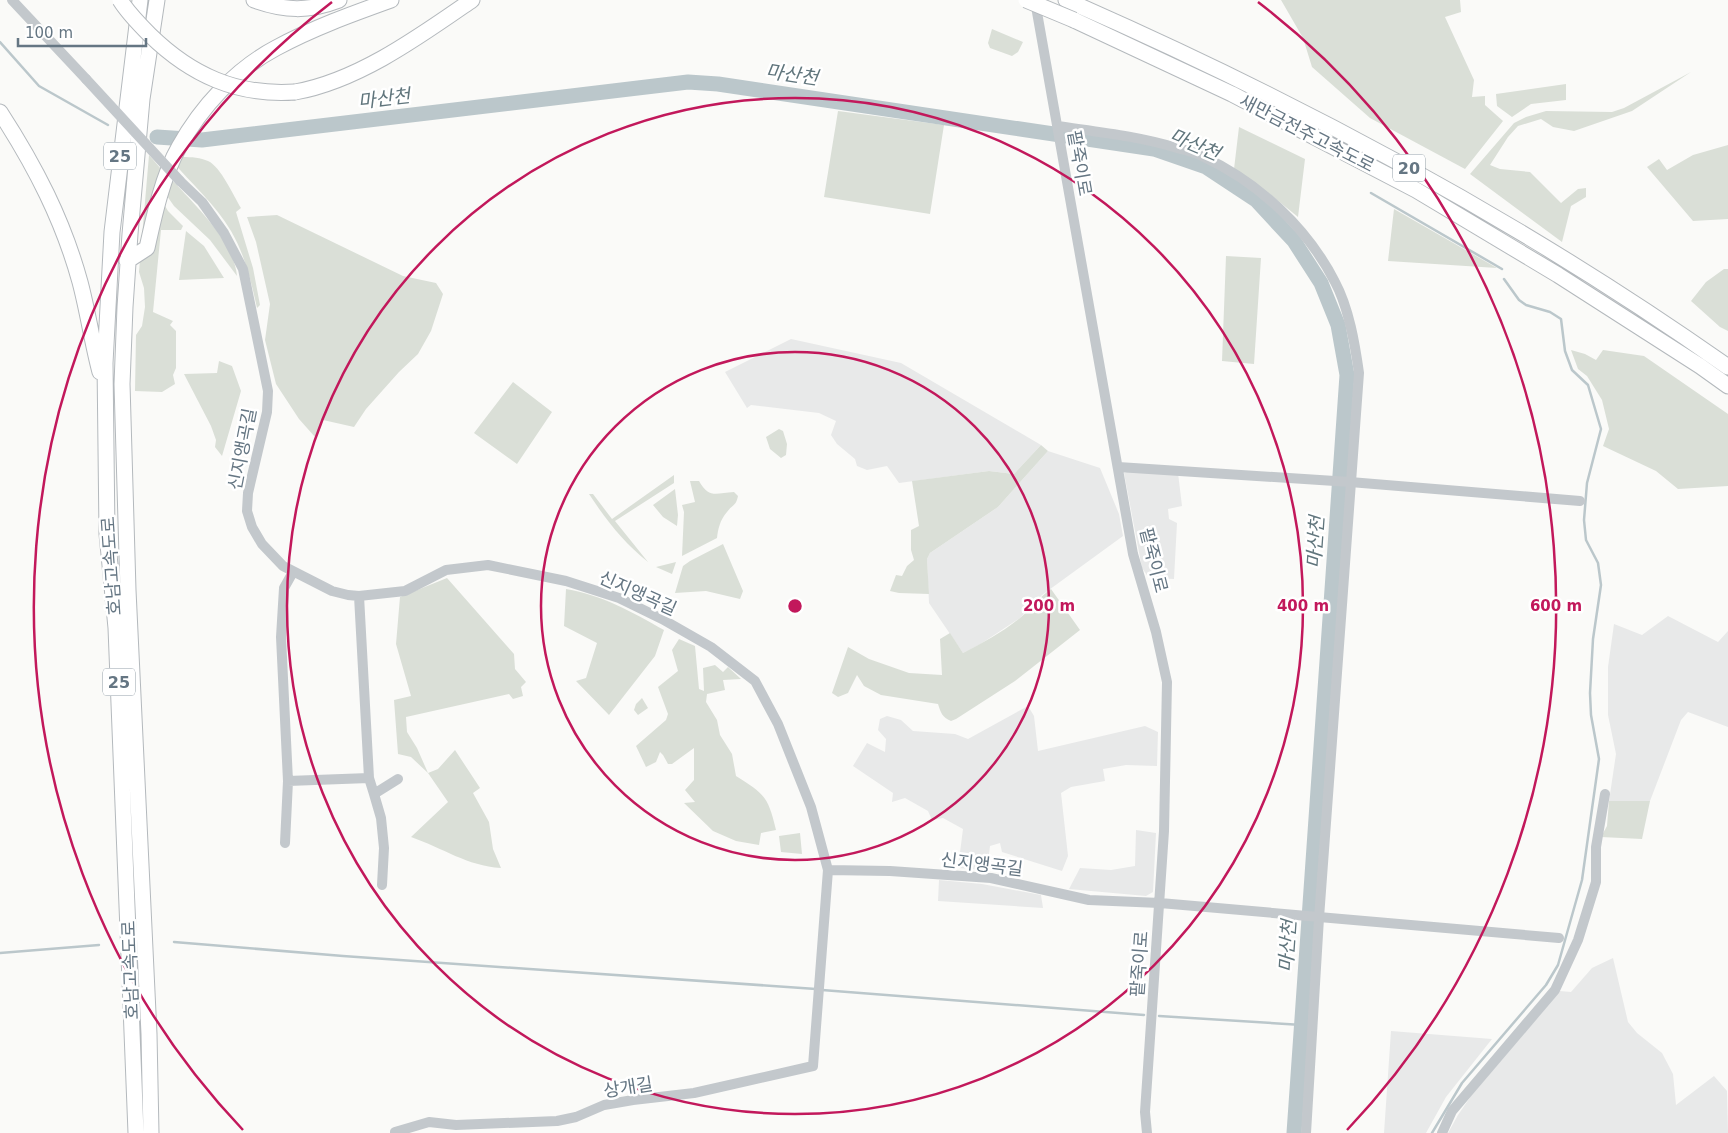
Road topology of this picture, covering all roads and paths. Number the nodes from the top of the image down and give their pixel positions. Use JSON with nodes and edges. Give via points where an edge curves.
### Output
{"nodes":[{"id":1,"x":12,"y":0,"type":"edge"},
{"id":2,"x":120,"y":0,"type":"edge"},
{"id":3,"x":140,"y":0,"type":"edge"},
{"id":4,"x":157,"y":0,"type":"edge"},
{"id":5,"x":254,"y":0,"type":"edge"},
{"id":6,"x":339,"y":0,"type":"edge"},
{"id":7,"x":391,"y":0,"type":"edge"},
{"id":8,"x":472,"y":0,"type":"edge"},
{"id":9,"x":1026,"y":0,"type":"edge"},
{"id":10,"x":1034,"y":0,"type":"edge"},
{"id":11,"x":1069,"y":1,"type":"edge"},
{"id":12,"x":0,"y":112,"type":"edge"},
{"id":13,"x":1058,"y":127,"type":"junction"},
{"id":14,"x":128,"y":261,"type":"junction"},
{"id":15,"x":1728,"y":367,"type":"edge"},
{"id":16,"x":1728,"y":386,"type":"edge"},
{"id":17,"x":105,"y":390,"type":"junction"},
{"id":18,"x":1118,"y":467,"type":"junction"},
{"id":19,"x":1348,"y":482,"type":"junction"},
{"id":20,"x":1580,"y":501,"type":"dead end"},
{"id":21,"x":293,"y":572,"type":"junction"},
{"id":22,"x":359,"y":596,"type":"junction"},
{"id":23,"x":369,"y":778,"type":"junction"},
{"id":24,"x":398,"y":779,"type":"dead end"},
{"id":25,"x":288,"y":781,"type":"junction"},
{"id":26,"x":374,"y":794,"type":"junction"},
{"id":27,"x":1604,"y":794,"type":"dead end"},
{"id":28,"x":286,"y":843,"type":"dead end"},
{"id":29,"x":828,"y":870,"type":"junction"},
{"id":30,"x":382,"y":885,"type":"dead end"},
{"id":31,"x":1160,"y":903,"type":"junction"},
{"id":32,"x":1316,"y":918,"type":"junction"},
{"id":33,"x":1560,"y":938,"type":"dead end"},
{"id":34,"x":813,"y":1066,"type":"joint"},
{"id":35,"x":455,"y":1129,"type":"edge"},
{"id":36,"x":136,"y":1133,"type":"edge"},
{"id":37,"x":151,"y":1133,"type":"edge"},
{"id":38,"x":395,"y":1133,"type":"edge"},
{"id":39,"x":1147,"y":1133,"type":"edge"},
{"id":40,"x":1306,"y":1133,"type":"edge"},
{"id":41,"x":1442,"y":1133,"type":"edge"}],
"edges":[{"from":1,"to":21,"type":"street","name":"신지앵곡길","bridge":true,"via":[[202,202],[224,233],[243,269],[268,391],[267,412],[248,493],[247,511],[262,544]]},
{"from":2,"to":8,"type":"highway","bridge":true,"via":[[139,24],[171,54],[222,83],[262,93],[294,92],[323,85],[368,66]]},
{"from":3,"to":17,"type":"highway","name":"호남고속도로","number":"25","via":[[112,232]]},
{"from":4,"to":14,"type":"highway","name":"호남고속도로","number":"25","via":[[142,99]]},
{"from":5,"to":6,"type":"highway","via":[[286,9],[306,9]]},
{"from":7,"to":14,"type":"highway","via":[[306,32],[274,49],[244,69],[220,92],[199,115],[178,148],[164,184],[147,248]]},
{"from":9,"to":16,"type":"highway","name":"새만금전주고속도로","number":"20","bridge":true,"via":[[1232,94],[1416,190],[1566,280]]},
{"from":10,"to":13,"type":"street","name":"팥죽이로"},
{"from":11,"to":15,"type":"highway","name":"새만금전주고속도로","number":"20","via":[[1191,56],[1432,180],[1550,250]]},
{"from":12,"to":17,"type":"highway","via":[[50,198],[72,256]]},
{"from":13,"to":18,"type":"street","name":"팥죽이로"},
{"from":13,"to":19,"type":"street","via":[[1149,139],[1201,155],[1275,203],[1299,228],[1336,282],[1356,347],[1359,373]]},
{"from":14,"to":37,"type":"highway","name":"호남고속도로","number":"25","via":[[122,384],[124,480]]},
{"from":17,"to":36,"type":"highway","name":"호남고속도로","number":"25","via":[[107,534],[116,638]]},
{"from":18,"to":19,"type":"street"},
{"from":18,"to":31,"type":"street","name":"팥죽이로","via":[[1133,554],[1156,632],[1166,682]]},
{"from":19,"to":20,"type":"street"},
{"from":19,"to":32,"type":"street"},
{"from":21,"to":22,"type":"street","name":"신지앵곡길","via":[[332,591]]},
{"from":21,"to":25,"type":"street","via":[[284,588],[281,637]]},
{"from":22,"to":23,"type":"street"},
{"from":22,"to":29,"type":"street","name":"신지앵곡길","via":[[405,591],[446,570],[488,565],[566,581],[619,598],[711,647],[755,681],[778,724],[811,807]]},
{"from":23,"to":25,"type":"street"},
{"from":23,"to":26,"type":"street"},
{"from":24,"to":26,"type":"street"},
{"from":25,"to":28,"type":"street"},
{"from":26,"to":30,"type":"street","via":[[381,818],[384,848]]},
{"from":27,"to":41,"type":"street","via":[[1596,848],[1596,882],[1578,940],[1555,990],[1452,1111]]},
{"from":29,"to":31,"type":"street","name":"신지앵곡길","via":[[991,878],[1089,900]]},
{"from":29,"to":34,"type":"street","name":"신지앵곡길"},
{"from":31,"to":32,"type":"street","name":"신지앵곡길"},
{"from":31,"to":39,"type":"street","name":"팥죽이로","via":[[1145,1112]]},
{"from":32,"to":33,"type":"street","name":"신지앵곡길"},
{"from":32,"to":40,"type":"street"},
{"from":34,"to":35,"type":"street","name":"상개길","via":[[694,1092],[604,1105],[557,1121]]},
{"from":35,"to":38,"type":"street","name":"상개길","via":[[429,1122]]}]}
